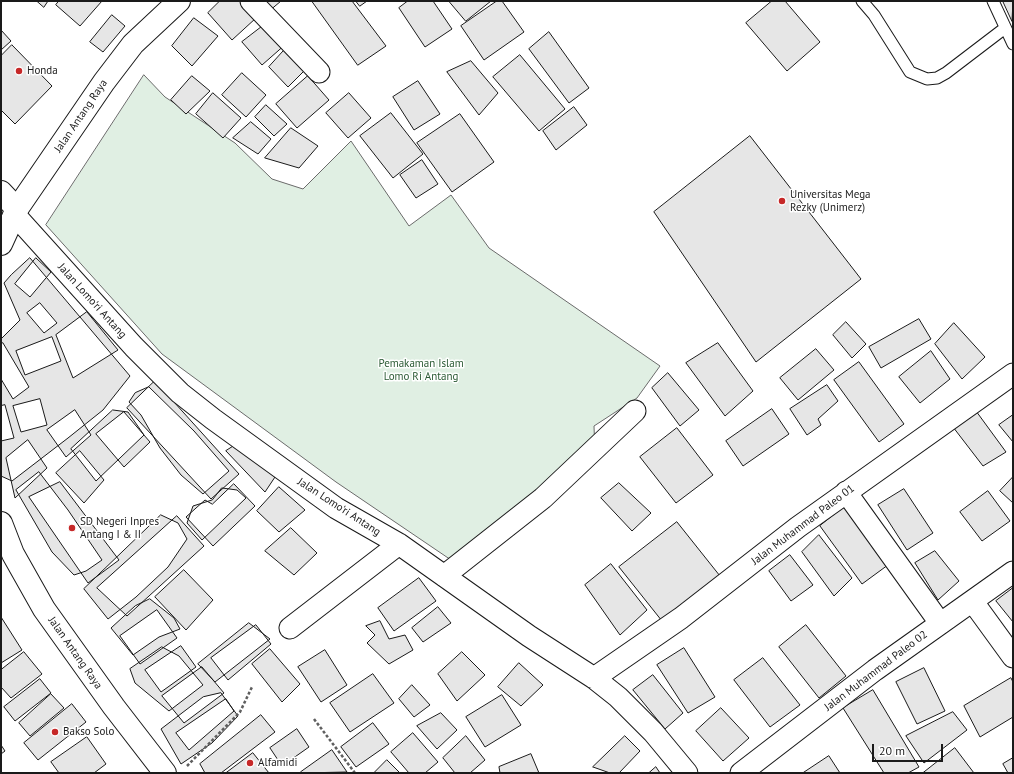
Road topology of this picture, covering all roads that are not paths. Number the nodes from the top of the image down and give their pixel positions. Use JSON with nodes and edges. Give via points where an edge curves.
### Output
{"nodes":[{"id":1,"x":179,"y":1,"type":"edge"},
{"id":2,"x":251,"y":1,"type":"edge"},
{"id":3,"x":862,"y":1,"type":"edge"},
{"id":4,"x":993,"y":1,"type":"edge"},
{"id":5,"x":1005,"y":28,"type":"junction"},
{"id":6,"x":1013,"y":44,"type":"edge"},
{"id":7,"x":319,"y":72,"type":"dead end"},
{"id":8,"x":1,"y":192,"type":"edge"},
{"id":9,"x":15,"y":212,"type":"junction"},
{"id":10,"x":1,"y":244,"type":"edge"},
{"id":11,"x":1013,"y":374,"type":"edge"},
{"id":12,"x":635,"y":411,"type":"dead end"},
{"id":13,"x":846,"y":492,"type":"junction"},
{"id":14,"x":1,"y":524,"type":"edge"},
{"id":15,"x":399,"y":544,"type":"junction"},
{"id":16,"x":1013,"y":572,"type":"edge"},
{"id":17,"x":444,"y":576,"type":"junction"},
{"id":18,"x":973,"y":602,"type":"junction"},
{"id":19,"x":940,"y":623,"type":"junction"},
{"id":20,"x":290,"y":628,"type":"dead end"},
{"id":21,"x":1013,"y":657,"type":"edge"},
{"id":22,"x":594,"y":678,"type":"junction"},
{"id":23,"x":175,"y":770,"type":"edge"},
{"id":24,"x":687,"y":773,"type":"edge"},
{"id":25,"x":741,"y":773,"type":"edge"}],
"edges":[{"from":1,"to":9,"type":"main road","name":"Jalan Antang Raya","via":[[133,44]]},
{"from":2,"to":7,"type":"street"},
{"from":3,"to":5,"type":"lane","via":[[874,15],[910,72],[927,80],[946,73]]},
{"from":4,"to":5,"type":"lane"},
{"from":5,"to":6,"type":"lane"},
{"from":8,"to":9,"type":"main road"},
{"from":9,"to":10,"type":"main road","name":"Jalan Antang Raya"},
{"from":9,"to":15,"type":"street","name":"Jalan Lomo'ri Antang","via":[[134,347],[180,393],[336,508]]},
{"from":11,"to":13,"type":"street","name":"Jalan Muhammad Paleo 01"},
{"from":12,"to":17,"type":"street","via":[[543,498]]},
{"from":13,"to":19,"type":"street"},
{"from":13,"to":22,"type":"street","name":"Jalan Muhammad Paleo 01","via":[[681,618]]},
{"from":14,"to":23,"type":"main road","name":"Jalan Antang Raya","via":[[13,554],[44,609],[114,707]]},
{"from":15,"to":17,"type":"street","name":"Jalan Lomo'ri Antang"},
{"from":15,"to":20,"type":"street"},
{"from":16,"to":18,"type":"street","name":"Jalan Muhammad Paleo 02"},
{"from":17,"to":22,"type":"street","name":"Jalan Lomo'ri Antang"},
{"from":18,"to":19,"type":"street","name":"Jalan Muhammad Paleo 02"},
{"from":18,"to":21,"type":"street"},
{"from":19,"to":25,"type":"street","name":"Jalan Muhammad Paleo 02"},
{"from":22,"to":24,"type":"street","name":"Jalan Lomo'ri Antang","via":[[618,697],[653,732]]}]}
